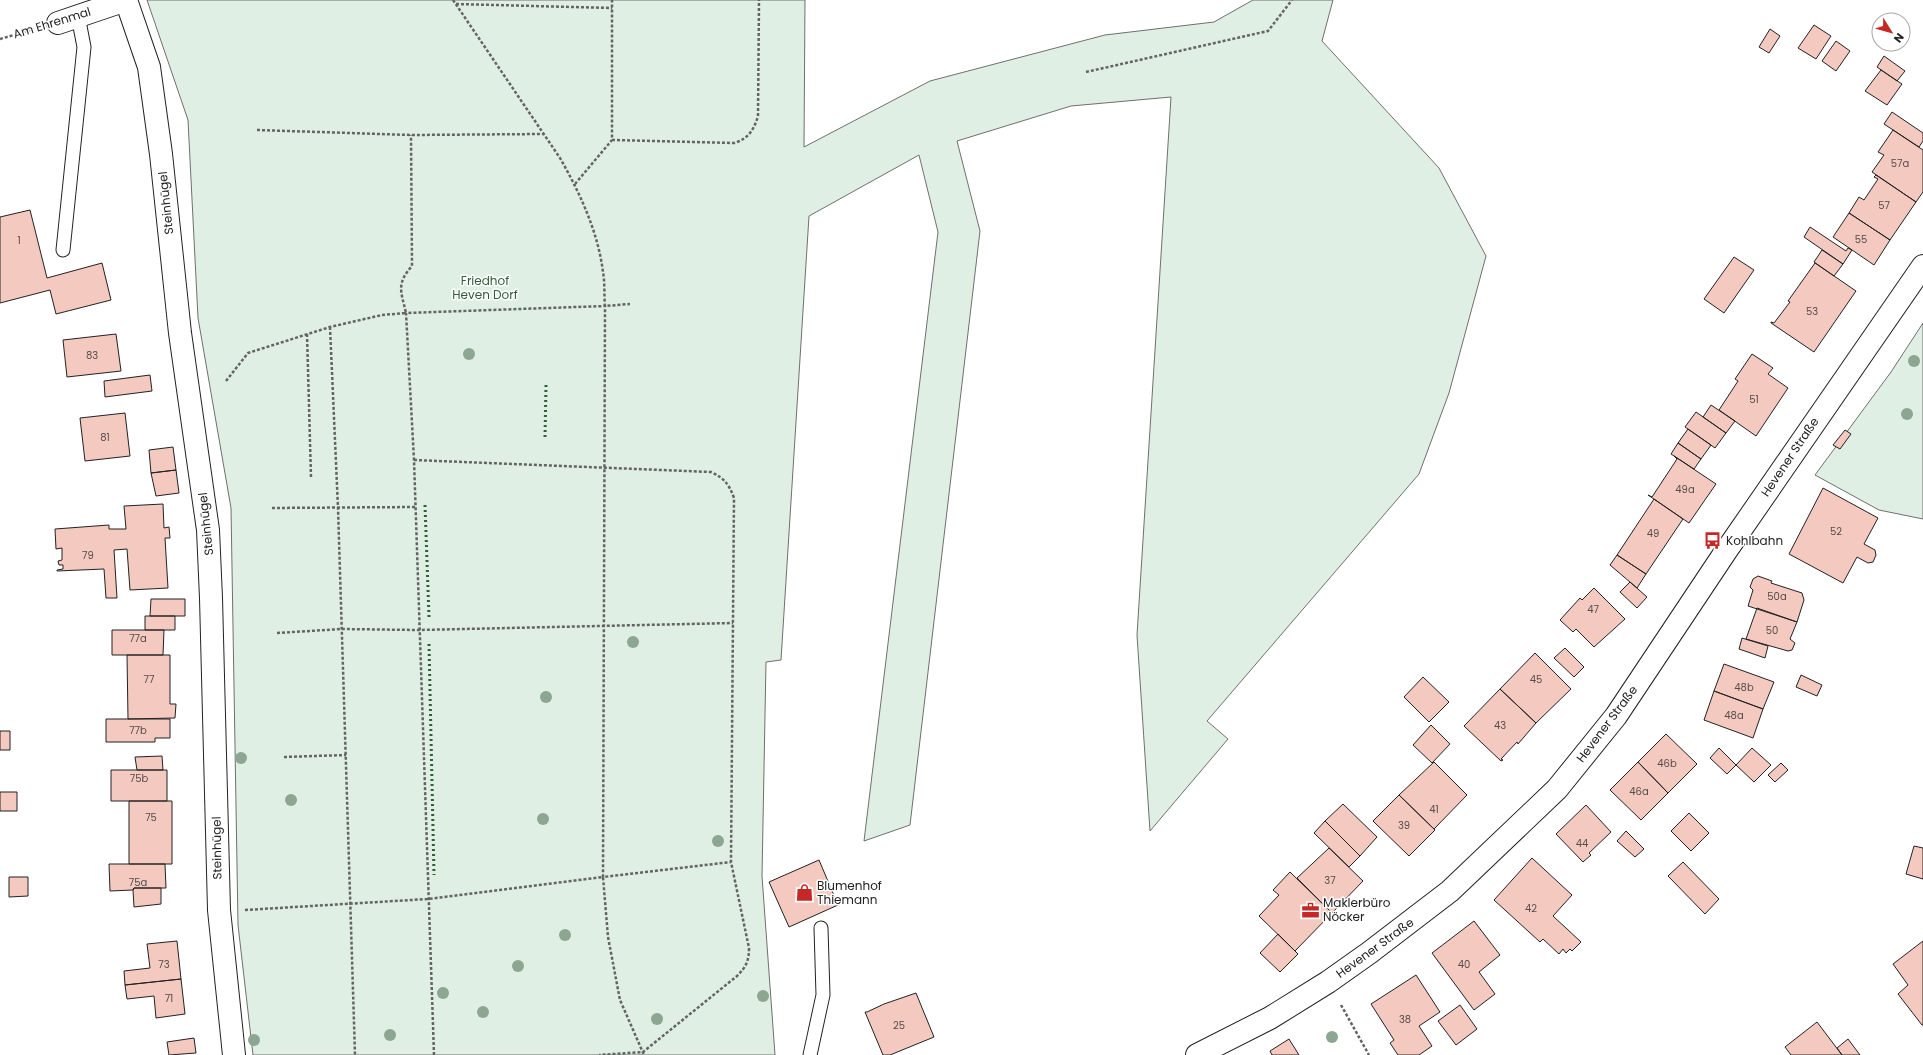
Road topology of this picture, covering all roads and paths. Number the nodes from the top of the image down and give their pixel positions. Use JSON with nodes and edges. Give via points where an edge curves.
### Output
{"nodes":[{"id":1,"x":126,"y":0,"type":"edge"},
{"id":2,"x":453,"y":0,"type":"edge"},
{"id":3,"x":612,"y":0,"type":"edge"},
{"id":4,"x":759,"y":0,"type":"edge"},
{"id":5,"x":1292,"y":0,"type":"edge"},
{"id":6,"x":456,"y":4,"type":"junction"},
{"id":7,"x":612,"y":8,"type":"junction"},
{"id":8,"x":78,"y":16,"type":"junction"},
{"id":9,"x":58,"y":23,"type":"joint"},
{"id":10,"x":0,"y":39,"type":"edge"},
{"id":11,"x":1086,"y":72,"type":"dead end"},
{"id":12,"x":257,"y":130,"type":"dead end"},
{"id":13,"x":544,"y":134,"type":"junction"},
{"id":14,"x":411,"y":135,"type":"junction"},
{"id":15,"x":612,"y":140,"type":"junction"},
{"id":16,"x":576,"y":184,"type":"junction"},
{"id":17,"x":63,"y":250,"type":"dead end"},
{"id":18,"x":1923,"y":266,"type":"edge"},
{"id":19,"x":630,"y":304,"type":"dead end"},
{"id":20,"x":605,"y":306,"type":"junction"},
{"id":21,"x":406,"y":313,"type":"junction"},
{"id":22,"x":330,"y":327,"type":"junction"},
{"id":23,"x":307,"y":334,"type":"junction"},
{"id":24,"x":226,"y":381,"type":"dead end"},
{"id":25,"x":414,"y":460,"type":"junction"},
{"id":26,"x":605,"y":466,"type":"junction"},
{"id":27,"x":311,"y":476,"type":"dead end"},
{"id":28,"x":415,"y":507,"type":"junction"},
{"id":29,"x":272,"y":508,"type":"dead end"},
{"id":30,"x":338,"y":508,"type":"junction"},
{"id":31,"x":733,"y":622,"type":"junction"},
{"id":32,"x":604,"y":624,"type":"junction"},
{"id":33,"x":342,"y":629,"type":"junction"},
{"id":34,"x":419,"y":630,"type":"junction"},
{"id":35,"x":277,"y":633,"type":"dead end"},
{"id":36,"x":346,"y":755,"type":"junction"},
{"id":37,"x":284,"y":757,"type":"dead end"},
{"id":38,"x":731,"y":862,"type":"junction"},
{"id":39,"x":603,"y":878,"type":"junction"},
{"id":40,"x":428,"y":899,"type":"junction"},
{"id":41,"x":351,"y":905,"type":"junction"},
{"id":42,"x":218,"y":910,"type":"junction"},
{"id":43,"x":822,"y":928,"type":"dead end"},
{"id":44,"x":1328,"y":982,"type":"junction"},
{"id":45,"x":643,"y":1052,"type":"junction"},
{"id":46,"x":234,"y":1055,"type":"edge"},
{"id":47,"x":355,"y":1055,"type":"edge"},
{"id":48,"x":434,"y":1055,"type":"edge"},
{"id":49,"x":598,"y":1055,"type":"edge"},
{"id":50,"x":644,"y":1055,"type":"edge"},
{"id":51,"x":810,"y":1055,"type":"edge"},
{"id":52,"x":1197,"y":1055,"type":"edge"},
{"id":53,"x":1369,"y":1055,"type":"edge"}],
"edges":[{"from":1,"to":8,"type":"street","name":"Am Ehrenmal"},
{"from":1,"to":42,"type":"street","name":"Steinhügel","via":[[149,67],[180,333],[208,530]]},
{"from":2,"to":6,"type":"path"},
{"from":3,"to":7,"type":"path"},
{"from":4,"to":15,"type":"path","via":[[758,116],[756,126],[743,140],[734,143]]},
{"from":5,"to":11,"type":"path","via":[[1268,31]]},
{"from":6,"to":7,"type":"path"},
{"from":6,"to":13,"type":"path"},
{"from":7,"to":15,"type":"path"},
{"from":8,"to":9,"type":"street","name":"Am Ehrenmal"},
{"from":8,"to":17,"type":"lane","via":[[84,47]]},
{"from":9,"to":10,"type":"path","name":"Am Ehrenmal"},
{"from":12,"to":14,"type":"path"},
{"from":13,"to":14,"type":"path"},
{"from":13,"to":16,"type":"path"},
{"from":14,"to":21,"type":"path","via":[[412,266],[401,281],[400,290]]},
{"from":15,"to":16,"type":"path"},
{"from":16,"to":20,"type":"path","via":[[596,239],[603,272]]},
{"from":18,"to":44,"type":"street","name":"Hevener Straße","via":[[1840,383],[1616,716],[1557,789],[1450,891]]},
{"from":19,"to":20,"type":"path"},
{"from":20,"to":21,"type":"path"},
{"from":20,"to":26,"type":"path"},
{"from":21,"to":22,"type":"path","via":[[382,315]]},
{"from":21,"to":25,"type":"path"},
{"from":22,"to":23,"type":"path"},
{"from":22,"to":30,"type":"path"},
{"from":23,"to":24,"type":"path","via":[[248,352]]},
{"from":23,"to":27,"type":"path"},
{"from":25,"to":26,"type":"path"},
{"from":25,"to":28,"type":"path"},
{"from":26,"to":31,"type":"path","via":[[711,472],[722,477],[734,498]]},
{"from":26,"to":32,"type":"path"},
{"from":28,"to":30,"type":"path"},
{"from":28,"to":34,"type":"path"},
{"from":29,"to":30,"type":"path"},
{"from":30,"to":33,"type":"path"},
{"from":31,"to":32,"type":"path"},
{"from":31,"to":38,"type":"path"},
{"from":32,"to":34,"type":"path"},
{"from":32,"to":39,"type":"path"},
{"from":33,"to":34,"type":"path"},
{"from":33,"to":35,"type":"path"},
{"from":33,"to":36,"type":"path"},
{"from":34,"to":40,"type":"path"},
{"from":36,"to":37,"type":"path"},
{"from":36,"to":41,"type":"path"},
{"from":38,"to":39,"type":"path"},
{"from":38,"to":45,"type":"path","via":[[749,948],[746,967]]},
{"from":39,"to":40,"type":"path"},
{"from":39,"to":45,"type":"path","via":[[608,937],[620,1000]]},
{"from":40,"to":41,"type":"path"},
{"from":40,"to":48,"type":"path"},
{"from":41,"to":42,"type":"path"},
{"from":41,"to":47,"type":"path"},
{"from":42,"to":46,"type":"street","name":"Steinhügel"},
{"from":43,"to":51,"type":"lane","via":[[823,995]]},
{"from":44,"to":52,"type":"street","name":"Hevener Straße","via":[[1270,1018]]},
{"from":44,"to":53,"type":"path"},
{"from":45,"to":49,"type":"path"},
{"from":45,"to":50,"type":"path"}]}
